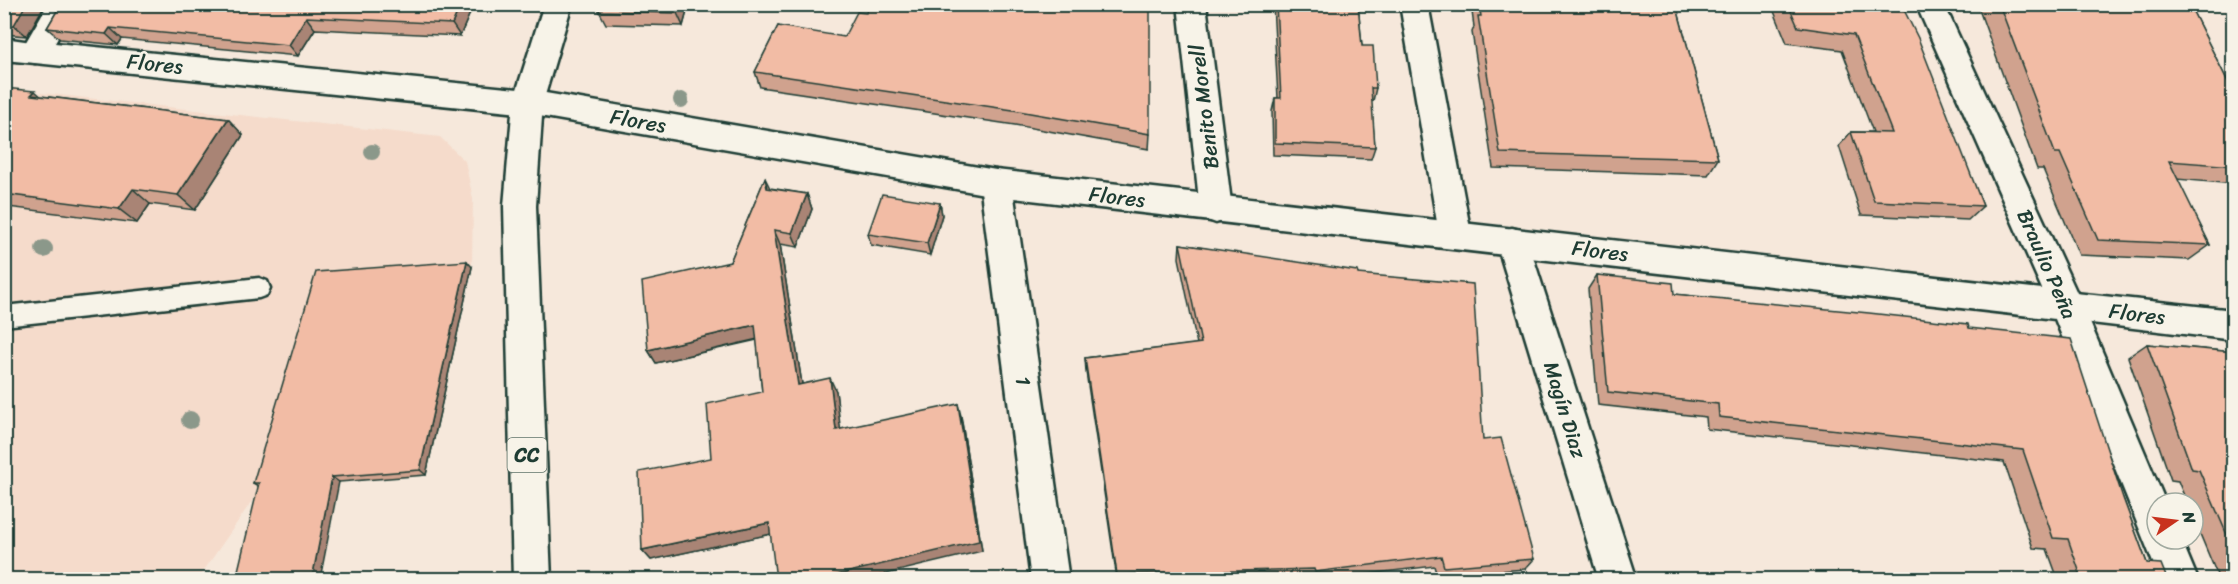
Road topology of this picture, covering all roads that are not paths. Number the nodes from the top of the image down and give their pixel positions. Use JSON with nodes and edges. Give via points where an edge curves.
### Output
{"nodes":[{"id":1,"x":63,"y":4,"type":"edge"},
{"id":2,"x":558,"y":4,"type":"edge"},
{"id":3,"x":1192,"y":4,"type":"edge"},
{"id":4,"x":1414,"y":4,"type":"edge"},
{"id":5,"x":1930,"y":4,"type":"edge"},
{"id":6,"x":4,"y":49,"type":"edge"},
{"id":7,"x":34,"y":52,"type":"junction"},
{"id":8,"x":528,"y":102,"type":"junction"},
{"id":9,"x":996,"y":183,"type":"junction"},
{"id":10,"x":1216,"y":210,"type":"junction"},
{"id":11,"x":1455,"y":234,"type":"junction"},
{"id":12,"x":1512,"y":241,"type":"junction"},
{"id":13,"x":259,"y":288,"type":"dead end"},
{"id":14,"x":2066,"y":306,"type":"junction"},
{"id":15,"x":4,"y":316,"type":"edge"},
{"id":16,"x":2234,"y":325,"type":"edge"},
{"id":17,"x":2145,"y":497,"type":"edge"},
{"id":18,"x":2167,"y":551,"type":"edge"},
{"id":19,"x":532,"y":579,"type":"edge"},
{"id":20,"x":1050,"y":579,"type":"edge"},
{"id":21,"x":1618,"y":579,"type":"edge"},
{"id":22,"x":2179,"y":579,"type":"edge"}],
"edges":[{"from":1,"to":7,"type":"main road"},
{"from":2,"to":8,"type":"main road","number":"CC"},
{"from":3,"to":10,"type":"main road","name":"Benito Morell"},
{"from":4,"to":11,"type":"main road"},
{"from":5,"to":14,"type":"main road","name":"Braulio Peña"},
{"from":6,"to":7,"type":"main road","name":"Flores"},
{"from":7,"to":8,"type":"main road","name":"Flores"},
{"from":8,"to":9,"type":"main road","name":"Flores"},
{"from":8,"to":19,"type":"main road","number":"CC","via":[[520,206]]},
{"from":9,"to":10,"type":"main road","name":"Flores"},
{"from":9,"to":20,"type":"main road","name":"1"},
{"from":10,"to":11,"type":"main road","name":"Flores"},
{"from":11,"to":12,"type":"main road","name":"Flores"},
{"from":12,"to":14,"type":"main road","name":"Flores"},
{"from":12,"to":21,"type":"main road","name":"Magín Diaz"},
{"from":13,"to":15,"type":"lane"},
{"from":14,"to":16,"type":"main road","name":"Flores"},
{"from":14,"to":17,"type":"main road","name":"Braulio Peña"},
{"from":18,"to":22,"type":"main road"}]}
